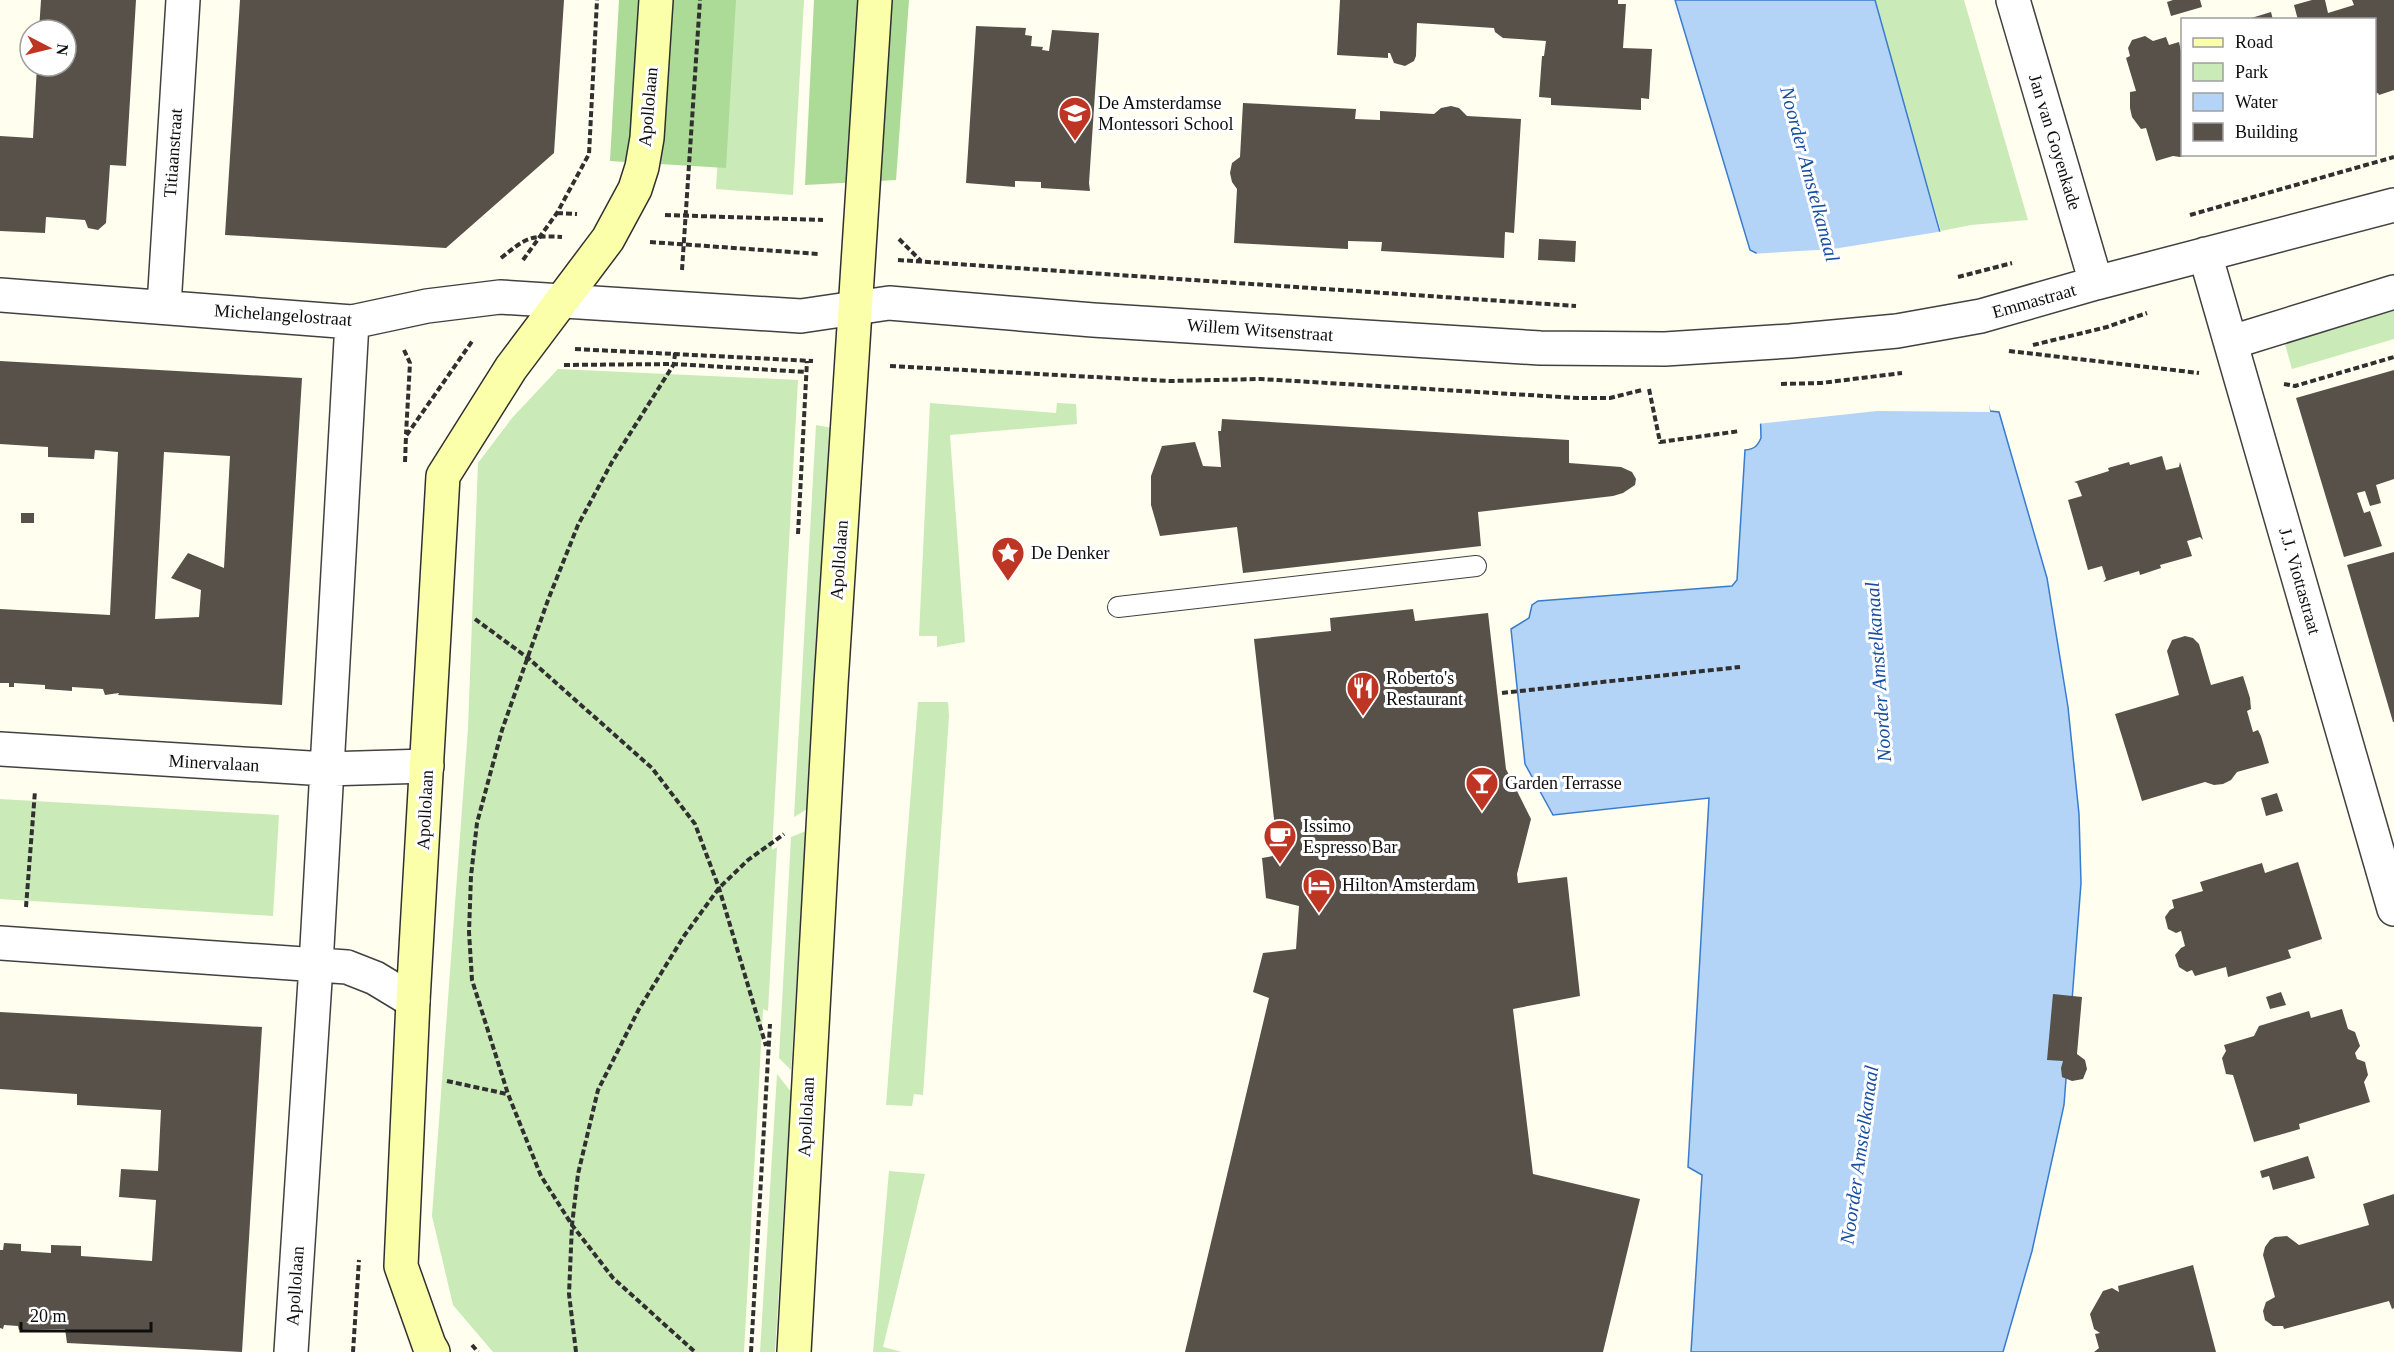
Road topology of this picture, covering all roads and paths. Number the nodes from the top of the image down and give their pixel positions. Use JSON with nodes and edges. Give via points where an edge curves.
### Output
{"nodes":[{"id":1,"x":183,"y":0,"type":"edge"},
{"id":2,"x":656,"y":0,"type":"edge"},
{"id":3,"x":700,"y":0,"type":"edge"},
{"id":4,"x":875,"y":0,"type":"edge"},
{"id":5,"x":2013,"y":0,"type":"edge"},
{"id":6,"x":2394,"y":205,"type":"edge"},
{"id":7,"x":557,"y":213,"type":"dead end"},
{"id":8,"x":686,"y":214,"type":"junction"},
{"id":9,"x":621,"y":216,"type":"junction"},
{"id":10,"x":829,"y":220,"type":"dead end"},
{"id":11,"x":895,"y":235,"type":"dead end"},
{"id":12,"x":2205,"y":254,"type":"junction"},
{"id":13,"x":922,"y":262,"type":"dead end"},
{"id":14,"x":2096,"y":283,"type":"junction"},
{"id":15,"x":2394,"y":292,"type":"edge"},
{"id":16,"x":0,"y":295,"type":"edge"},
{"id":17,"x":565,"y":299,"type":"junction"},
{"id":18,"x":164,"y":306,"type":"junction"},
{"id":19,"x":856,"y":307,"type":"junction"},
{"id":20,"x":352,"y":322,"type":"junction"},
{"id":21,"x":400,"y":341,"type":"dead end"},
{"id":22,"x":2232,"y":342,"type":"junction"},
{"id":23,"x":1665,"y":349,"type":"joint"},
{"id":24,"x":807,"y":361,"type":"dead end"},
{"id":25,"x":674,"y":364,"type":"junction"},
{"id":26,"x":556,"y":365,"type":"dead end"},
{"id":27,"x":887,"y":366,"type":"dead end"},
{"id":28,"x":1658,"y":388,"type":"dead end"},
{"id":29,"x":1649,"y":389,"type":"junction"},
{"id":30,"x":1740,"y":430,"type":"dead end"},
{"id":31,"x":406,"y":436,"type":"dead end"},
{"id":32,"x":1476,"y":566,"type":"dead end"},
{"id":33,"x":1118,"y":607,"type":"dead end"},
{"id":34,"x":469,"y":614,"type":"dead end"},
{"id":35,"x":528,"y":658,"type":"junction"},
{"id":36,"x":1740,"y":667,"type":"dead end"},
{"id":37,"x":1502,"y":693,"type":"dead end"},
{"id":38,"x":0,"y":749,"type":"edge"},
{"id":39,"x":38,"y":752,"type":"junction"},
{"id":40,"x":428,"y":766,"type":"junction"},
{"id":41,"x":326,"y":769,"type":"junction"},
{"id":42,"x":824,"y":813,"type":"junction"},
{"id":43,"x":718,"y":888,"type":"junction"},
{"id":44,"x":2394,"y":909,"type":"edge"},
{"id":45,"x":12,"y":944,"type":"edge"},
{"id":46,"x":316,"y":965,"type":"junction"},
{"id":47,"x":413,"y":1001,"type":"junction"},
{"id":48,"x":446,"y":1080,"type":"dead end"},
{"id":49,"x":807,"y":1090,"type":"junction"},
{"id":50,"x":508,"y":1094,"type":"junction"},
{"id":51,"x":572,"y":1225,"type":"junction"},
{"id":52,"x":291,"y":1352,"type":"edge"},
{"id":53,"x":433,"y":1352,"type":"edge"},
{"id":54,"x":576,"y":1352,"type":"edge"},
{"id":55,"x":695,"y":1352,"type":"edge"},
{"id":56,"x":794,"y":1352,"type":"edge"}],
"edges":[{"from":1,"to":18,"type":"street","name":"Titiaanstraat"},
{"from":2,"to":9,"type":"street","name":"Apollolaan","via":[[647,138],[642,167]]},
{"from":3,"to":8,"type":"path"},
{"from":4,"to":19,"type":"street","name":"Apollolaan"},
{"from":5,"to":14,"type":"street","name":"Jan van Goyenkade"},
{"from":6,"to":12,"type":"street","name":"Emmastraat"},
{"from":7,"to":9,"type":"path"},
{"from":8,"to":9,"type":"path"},
{"from":8,"to":10,"type":"path"},
{"from":9,"to":17,"type":"street","name":"Apollolaan"},
{"from":11,"to":13,"type":"path"},
{"from":12,"to":14,"type":"street","name":"Emmastraat"},
{"from":12,"to":22,"type":"street","name":"J.J. Viottastraat"},
{"from":14,"to":23,"type":"street","name":"Emmastraat","via":[[1981,316],[1897,331]]},
{"from":15,"to":22,"type":"street"},
{"from":16,"to":18,"type":"street","name":"Michelangelostraat"},
{"from":17,"to":19,"type":"street","via":[[648,308],[801,316]]},
{"from":17,"to":20,"type":"street","name":"Michelangelostraat","via":[[500,297],[427,306]]},
{"from":17,"to":40,"type":"street","name":"Apollolaan","via":[[511,368],[443,476]]},
{"from":18,"to":20,"type":"street","name":"Michelangelostraat"},
{"from":19,"to":23,"type":"street","name":"Willem Witsenstraat","via":[[921,304],[1093,320],[1505,345]]},
{"from":19,"to":42,"type":"street","name":"Apollolaan"},
{"from":20,"to":41,"type":"street","name":"Apollolaan"},
{"from":21,"to":31,"type":"path","via":[[410,363]]},
{"from":22,"to":44,"type":"street","name":"J.J. Viottastraat"},
{"from":24,"to":25,"type":"path","via":[[806,372]]},
{"from":25,"to":26,"type":"path"},
{"from":25,"to":35,"type":"path","via":[[612,462],[578,525]]},
{"from":27,"to":29,"type":"path","via":[[1169,381],[1261,379],[1578,398],[1610,398]]},
{"from":28,"to":29,"type":"path"},
{"from":29,"to":30,"type":"path","via":[[1660,442]]},
{"from":32,"to":33,"type":"lane"},
{"from":34,"to":35,"type":"path"},
{"from":35,"to":43,"type":"path","via":[[652,768],[695,824]]},
{"from":35,"to":50,"type":"path","via":[[502,730],[477,823],[471,876],[472,981]]},
{"from":36,"to":37,"type":"path"},
{"from":38,"to":39,"type":"street","name":"Minervalaan"},
{"from":39,"to":41,"type":"street","name":"Minervalaan"},
{"from":39,"to":45,"type":"path"},
{"from":40,"to":41,"type":"street","name":"Minervalaan"},
{"from":40,"to":47,"type":"street","name":"Apollolaan"},
{"from":41,"to":46,"type":"street","name":"Apollolaan"},
{"from":42,"to":43,"type":"path","via":[[783,834]]},
{"from":42,"to":49,"type":"street","name":"Apollolaan"},
{"from":43,"to":49,"type":"path","via":[[768,1051]]},
{"from":43,"to":51,"type":"path","via":[[639,1009],[598,1090],[578,1174]]},
{"from":45,"to":46,"type":"street"},
{"from":46,"to":47,"type":"street","via":[[347,968],[375,978]]},
{"from":46,"to":52,"type":"street","name":"Apollolaan"},
{"from":47,"to":53,"type":"street","name":"Apollolaan","via":[[401,1266]]},
{"from":48,"to":50,"type":"path"},
{"from":49,"to":56,"type":"street","name":"Apollolaan"},
{"from":50,"to":51,"type":"path","via":[[541,1176]]},
{"from":51,"to":54,"type":"path","via":[[569,1294]]},
{"from":51,"to":55,"type":"path","via":[[613,1278]]}]}
